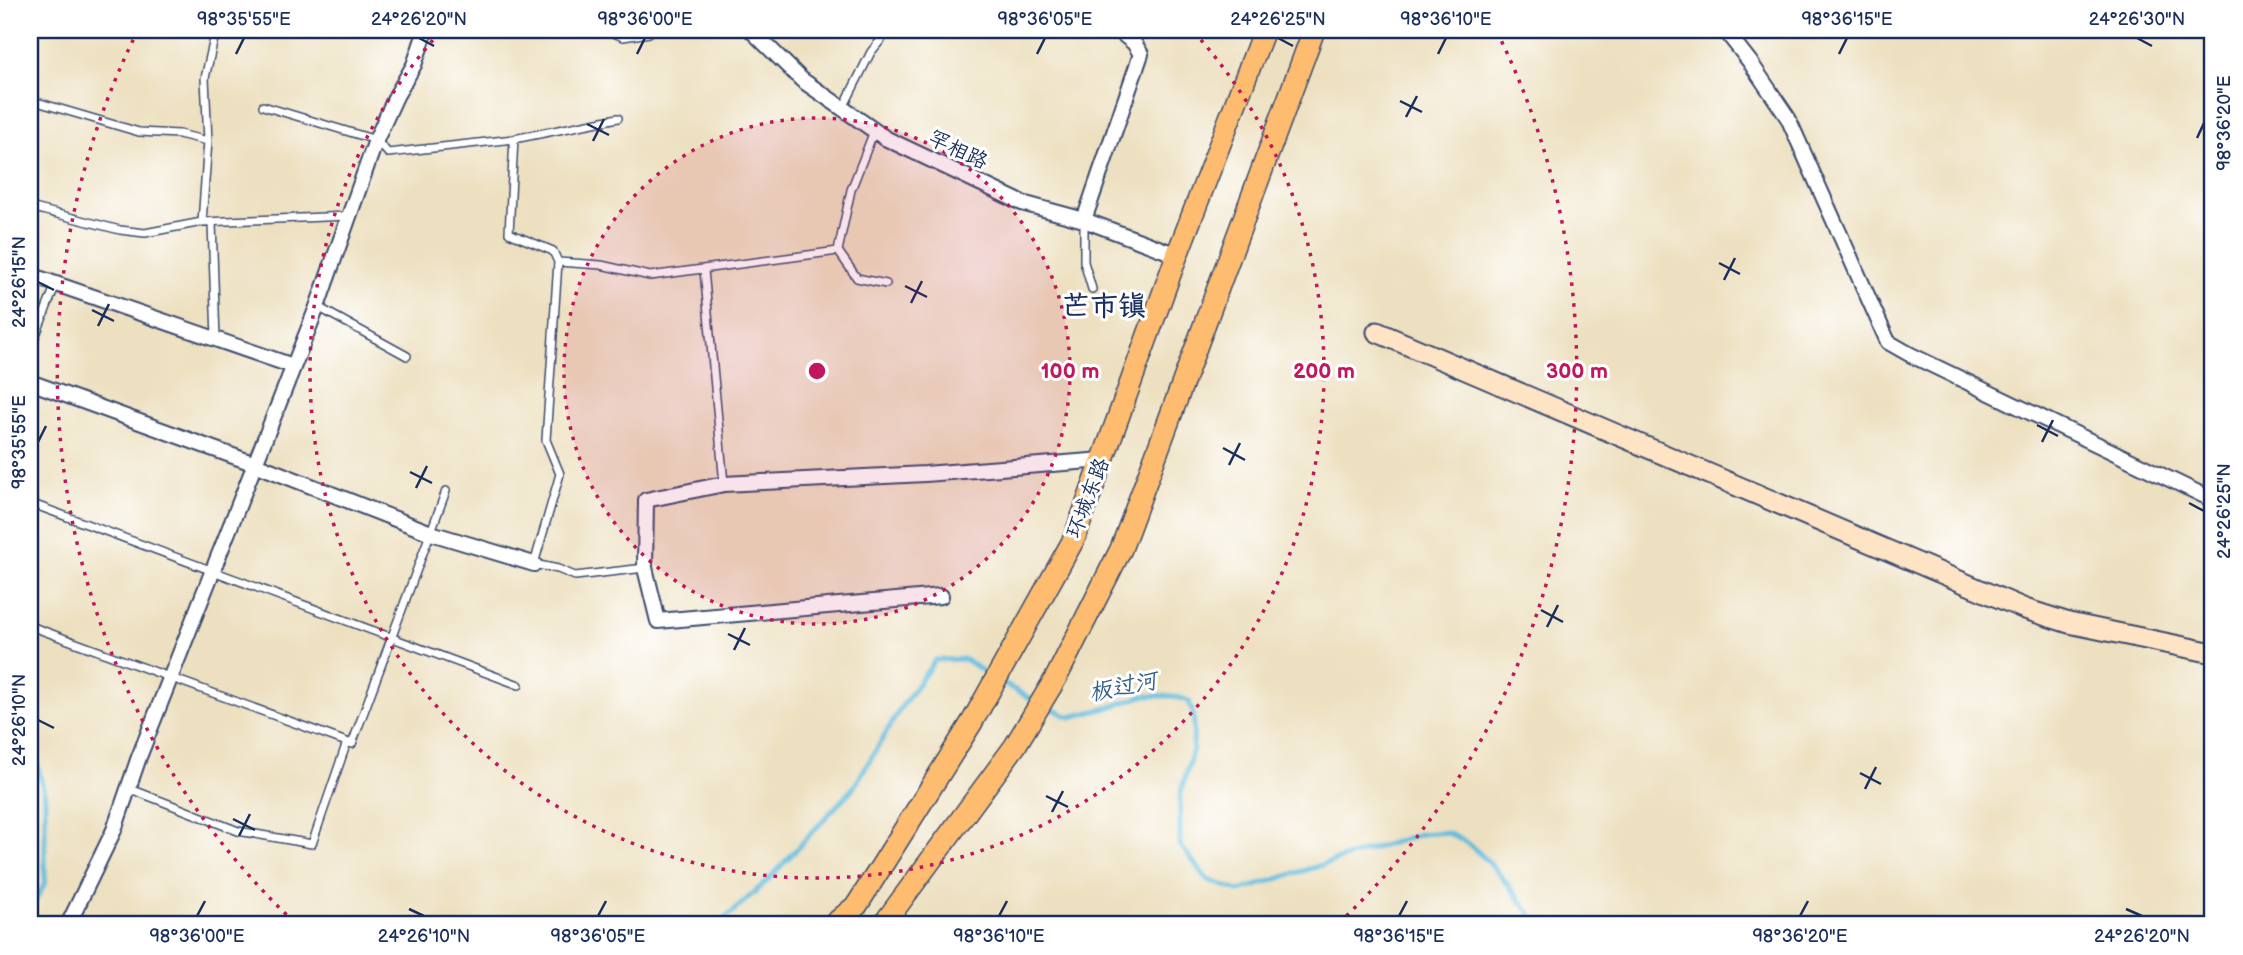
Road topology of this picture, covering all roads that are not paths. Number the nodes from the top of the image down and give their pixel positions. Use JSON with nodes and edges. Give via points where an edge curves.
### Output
{"nodes":[{"id":1,"x":216,"y":30,"type":"edge"},
{"id":2,"x":426,"y":30,"type":"edge"},
{"id":3,"x":606,"y":30,"type":"edge"},
{"id":4,"x":651,"y":30,"type":"edge"},
{"id":5,"x":751,"y":30,"type":"edge"},
{"id":6,"x":889,"y":30,"type":"edge"},
{"id":7,"x":1118,"y":30,"type":"edge"},
{"id":8,"x":1264,"y":30,"type":"edge"},
{"id":9,"x":1314,"y":30,"type":"edge"},
{"id":10,"x":1725,"y":30,"type":"edge"},
{"id":11,"x":30,"y":100,"type":"edge"},
{"id":12,"x":263,"y":106,"type":"dead end"},
{"id":13,"x":842,"y":108,"type":"junction"},
{"id":14,"x":618,"y":118,"type":"dead end"},
{"id":15,"x":874,"y":131,"type":"junction"},
{"id":16,"x":514,"y":139,"type":"junction"},
{"id":17,"x":376,"y":140,"type":"junction"},
{"id":18,"x":208,"y":141,"type":"junction"},
{"id":19,"x":30,"y":207,"type":"edge"},
{"id":20,"x":349,"y":216,"type":"junction"},
{"id":21,"x":1084,"y":220,"type":"junction"},
{"id":22,"x":201,"y":222,"type":"junction"},
{"id":23,"x":212,"y":222,"type":"junction"},
{"id":24,"x":838,"y":251,"type":"junction"},
{"id":25,"x":1177,"y":255,"type":"junction"},
{"id":26,"x":558,"y":262,"type":"junction"},
{"id":27,"x":704,"y":270,"type":"junction"},
{"id":28,"x":30,"y":275,"type":"edge"},
{"id":29,"x":56,"y":284,"type":"junction"},
{"id":30,"x":886,"y":284,"type":"dead end"},
{"id":31,"x":1093,"y":289,"type":"dead end"},
{"id":32,"x":317,"y":307,"type":"junction"},
{"id":33,"x":1377,"y":332,"type":"dead end"},
{"id":34,"x":216,"y":339,"type":"junction"},
{"id":35,"x":30,"y":350,"type":"edge"},
{"id":36,"x":407,"y":356,"type":"dead end"},
{"id":37,"x":293,"y":366,"type":"junction"},
{"id":38,"x":30,"y":382,"type":"edge"},
{"id":39,"x":1103,"y":460,"type":"junction"},
{"id":40,"x":255,"y":464,"type":"junction"},
{"id":41,"x":724,"y":484,"type":"junction"},
{"id":42,"x":446,"y":491,"type":"dead end"},
{"id":43,"x":2213,"y":500,"type":"edge"},
{"id":44,"x":30,"y":503,"type":"edge"},
{"id":45,"x":431,"y":533,"type":"junction"},
{"id":46,"x":534,"y":564,"type":"junction"},
{"id":47,"x":645,"y":568,"type":"junction"},
{"id":48,"x":214,"y":570,"type":"junction"},
{"id":49,"x":941,"y":596,"type":"dead end"},
{"id":50,"x":30,"y":626,"type":"edge"},
{"id":51,"x":392,"y":637,"type":"junction"},
{"id":52,"x":2213,"y":653,"type":"edge"},
{"id":53,"x":171,"y":679,"type":"junction"},
{"id":54,"x":519,"y":685,"type":"dead end"},
{"id":55,"x":347,"y":742,"type":"junction"},
{"id":56,"x":128,"y":788,"type":"junction"},
{"id":57,"x":68,"y":925,"type":"edge"},
{"id":58,"x":833,"y":925,"type":"edge"},
{"id":59,"x":883,"y":925,"type":"edge"}],
"edges":[{"from":1,"to":18,"type":"lane","via":[[205,78]]},
{"from":2,"to":17,"type":"street","via":[[414,65]]},
{"from":3,"to":4,"type":"lane","via":[[623,37]]},
{"from":5,"to":13,"type":"street","name":"罕相路","via":[[802,80]]},
{"from":6,"to":13,"type":"lane","via":[[871,52]]},
{"from":7,"to":21,"type":"street","via":[[1141,54]]},
{"from":8,"to":25,"type":"main road","name":"环城东路"},
{"from":9,"to":59,"type":"main road","via":[[1121,550],[1057,676],[1015,746]]},
{"from":10,"to":43,"type":"street","via":[[1788,118],[1888,342]]},
{"from":11,"to":18,"type":"lane","via":[[139,132]]},
{"from":12,"to":17,"type":"lane"},
{"from":13,"to":15,"type":"street","name":"罕相路"},
{"from":14,"to":16,"type":"lane"},
{"from":15,"to":21,"type":"street","name":"罕相路","via":[[1022,203]]},
{"from":15,"to":24,"type":"lane","via":[[851,191]]},
{"from":16,"to":17,"type":"lane","via":[[388,153]]},
{"from":16,"to":26,"type":"lane","via":[[509,233],[553,251]]},
{"from":17,"to":20,"type":"street"},
{"from":18,"to":22,"type":"lane"},
{"from":19,"to":22,"type":"lane","via":[[145,233]]},
{"from":20,"to":23,"type":"lane"},
{"from":20,"to":32,"type":"street"},
{"from":21,"to":25,"type":"street","name":"罕相路"},
{"from":21,"to":31,"type":"lane","via":[[1084,262]]},
{"from":22,"to":23,"type":"lane"},
{"from":23,"to":34,"type":"lane"},
{"from":24,"to":27,"type":"lane"},
{"from":24,"to":30,"type":"lane","via":[[857,278]]},
{"from":25,"to":39,"type":"main road","name":"环城东路"},
{"from":26,"to":27,"type":"lane","via":[[650,275]]},
{"from":26,"to":46,"type":"lane","via":[[546,440],[560,474]]},
{"from":27,"to":41,"type":"lane"},
{"from":28,"to":29,"type":"street"},
{"from":29,"to":34,"type":"street"},
{"from":29,"to":35,"type":"lane"},
{"from":32,"to":36,"type":"lane"},
{"from":32,"to":37,"type":"street"},
{"from":33,"to":52,"type":"street","via":[[2025,609],[2069,623]]},
{"from":34,"to":37,"type":"street"},
{"from":37,"to":40,"type":"street"},
{"from":38,"to":40,"type":"street"},
{"from":39,"to":41,"type":"street"},
{"from":39,"to":58,"type":"main road","name":"环城东路","via":[[1074,539],[1013,652],[857,905]]},
{"from":40,"to":45,"type":"street"},
{"from":40,"to":48,"type":"street"},
{"from":41,"to":47,"type":"street","via":[[646,500]]},
{"from":42,"to":45,"type":"lane"},
{"from":44,"to":48,"type":"lane"},
{"from":45,"to":46,"type":"street"},
{"from":45,"to":51,"type":"lane"},
{"from":46,"to":47,"type":"lane","via":[[575,576]]},
{"from":47,"to":49,"type":"street","via":[[658,621]]},
{"from":48,"to":51,"type":"lane"},
{"from":48,"to":53,"type":"street"},
{"from":50,"to":53,"type":"lane"},
{"from":51,"to":54,"type":"lane"},
{"from":51,"to":55,"type":"lane","via":[[352,744]]},
{"from":53,"to":55,"type":"lane"},
{"from":53,"to":56,"type":"street"},
{"from":55,"to":56,"type":"lane","via":[[312,844],[238,831]]},
{"from":56,"to":57,"type":"street","via":[[114,830]]}]}
